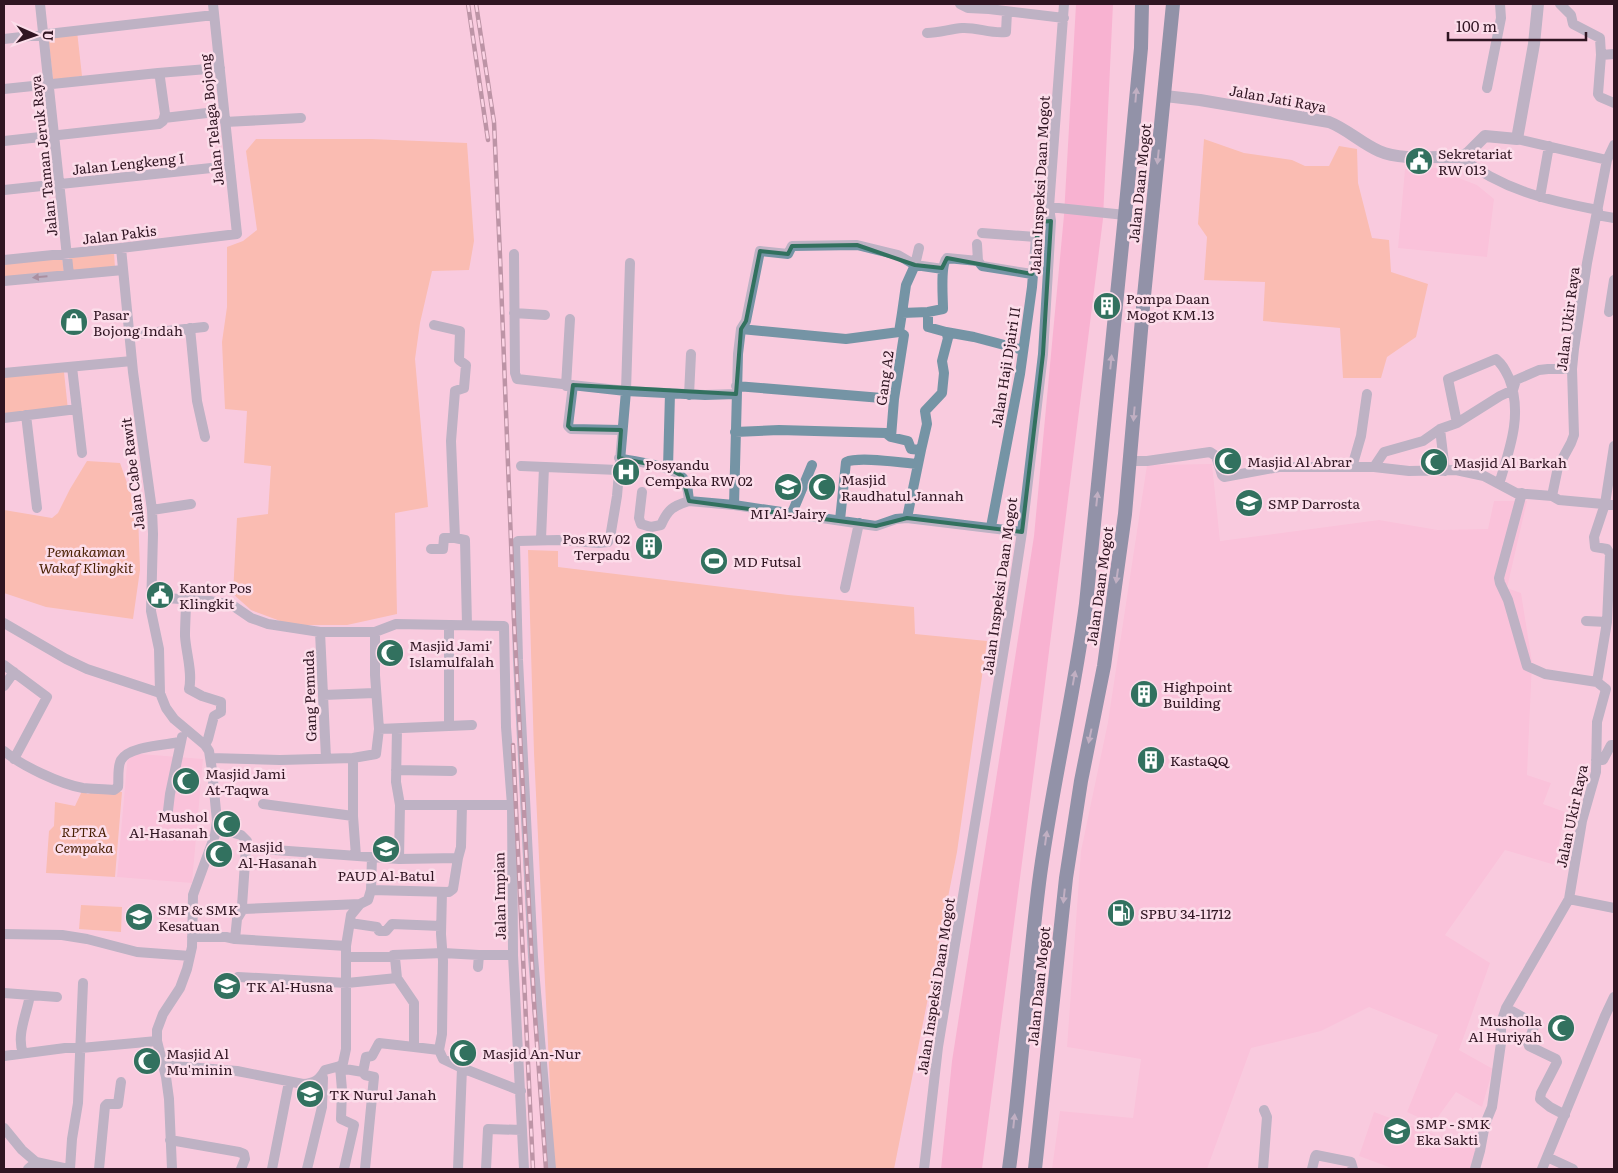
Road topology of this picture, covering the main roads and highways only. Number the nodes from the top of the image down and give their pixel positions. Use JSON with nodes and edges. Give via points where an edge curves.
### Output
{"nodes":[{"id":1,"x":1142,"y":4,"type":"edge"},
{"id":2,"x":1173,"y":4,"type":"edge"},
{"id":3,"x":1009,"y":1169,"type":"edge"},
{"id":4,"x":1035,"y":1169,"type":"edge"}],
"edges":[{"from":3,"to":1,"type":"highway","name":"Jalan Daan Mogot","one_way":true,"via":[[1039,884],[1086,604],[1141,48]]},
{"from":2,"to":4,"type":"highway","name":"Jalan Daan Mogot","one_way":true,"via":[[1125,514],[1104,666],[1079,789],[1066,878]]}]}
